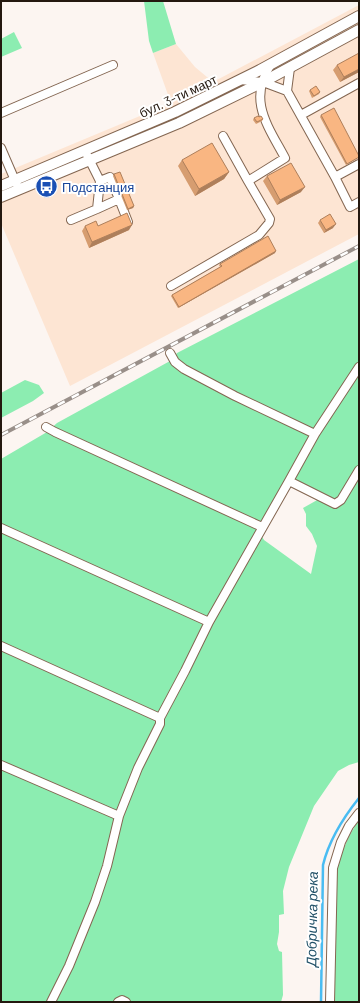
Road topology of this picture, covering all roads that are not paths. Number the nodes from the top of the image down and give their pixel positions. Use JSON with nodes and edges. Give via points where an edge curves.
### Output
{"nodes":[{"id":1,"x":359,"y":16,"type":"edge"},
{"id":2,"x":359,"y":30,"type":"edge"},
{"id":3,"x":271,"y":64,"type":"junction"},
{"id":4,"x":113,"y":65,"type":"dead end"},
{"id":5,"x":290,"y":68,"type":"junction"},
{"id":6,"x":240,"y":80,"type":"junction"},
{"id":7,"x":263,"y":82,"type":"junction"},
{"id":8,"x":359,"y":84,"type":"edge"},
{"id":9,"x":287,"y":91,"type":"junction"},
{"id":10,"x":1,"y":113,"type":"edge"},
{"id":11,"x":301,"y":115,"type":"junction"},
{"id":12,"x":223,"y":136,"type":"dead end"},
{"id":13,"x":1,"y":148,"type":"edge"},
{"id":14,"x":85,"y":151,"type":"junction"},
{"id":15,"x":90,"y":160,"type":"junction"},
{"id":16,"x":359,"y":164,"type":"edge"},
{"id":17,"x":335,"y":177,"type":"junction"},
{"id":18,"x":14,"y":180,"type":"junction"},
{"id":19,"x":248,"y":180,"type":"junction"},
{"id":20,"x":100,"y":181,"type":"junction"},
{"id":21,"x":1,"y":186,"type":"edge"},
{"id":22,"x":19,"y":190,"type":"junction"},
{"id":23,"x":1,"y":197,"type":"edge"},
{"id":24,"x":119,"y":199,"type":"junction"},
{"id":25,"x":359,"y":202,"type":"edge"},
{"id":26,"x":97,"y":209,"type":"junction"},
{"id":27,"x":71,"y":220,"type":"dead end"},
{"id":28,"x":128,"y":222,"type":"edge"},
{"id":29,"x":171,"y":286,"type":"dead end"},
{"id":30,"x":170,"y":353,"type":"dead end"},
{"id":31,"x":359,"y":367,"type":"edge"},
{"id":32,"x":46,"y":426,"type":"dead end"},
{"id":33,"x":315,"y":434,"type":"junction"},
{"id":34,"x":359,"y":470,"type":"edge"},
{"id":35,"x":290,"y":481,"type":"junction"},
{"id":36,"x":262,"y":527,"type":"junction"},
{"id":37,"x":1,"y":528,"type":"edge"},
{"id":38,"x":209,"y":622,"type":"junction"},
{"id":39,"x":1,"y":646,"type":"edge"},
{"id":40,"x":160,"y":718,"type":"junction"},
{"id":41,"x":1,"y":765,"type":"edge"},
{"id":42,"x":359,"y":813,"type":"edge"},
{"id":43,"x":119,"y":816,"type":"junction"},
{"id":44,"x":51,"y":1002,"type":"edge"},
{"id":45,"x":118,"y":1002,"type":"edge"},
{"id":46,"x":126,"y":1002,"type":"edge"},
{"id":47,"x":330,"y":1002,"type":"edge"}],
"edges":[{"from":1,"to":3,"type":"main road","name":"бул. 3-ти март"},
{"from":2,"to":5,"type":"main road","name":"бул. 3-ти март"},
{"from":3,"to":6,"type":"main road","name":"бул. 3-ти март"},
{"from":3,"to":7,"type":"street"},
{"from":4,"to":10,"type":"street"},
{"from":5,"to":7,"type":"main road","name":"бул. 3-ти март"},
{"from":5,"to":9,"type":"street"},
{"from":6,"to":7,"type":"street"},
{"from":6,"to":14,"type":"main road","name":"бул. 3-ти март","via":[[175,112]]},
{"from":7,"to":9,"type":"street"},
{"from":7,"to":15,"type":"main road","name":"бул. 3-ти март","via":[[179,123]]},
{"from":7,"to":19,"type":"street","via":[[260,96],[261,111],[285,158]]},
{"from":8,"to":11,"type":"street"},
{"from":9,"to":11,"type":"street"},
{"from":11,"to":17,"type":"street"},
{"from":12,"to":19,"type":"street"},
{"from":13,"to":18,"type":"street"},
{"from":14,"to":15,"type":"street"},
{"from":14,"to":18,"type":"main road","name":"бул. 3-ти март"},
{"from":15,"to":20,"type":"street"},
{"from":15,"to":22,"type":"main road","name":"бул. 3-ти март"},
{"from":16,"to":17,"type":"street"},
{"from":17,"to":25,"type":"street","via":[[350,207]]},
{"from":18,"to":21,"type":"main road","name":"бул. 3-ти март"},
{"from":18,"to":22,"type":"street"},
{"from":19,"to":29,"type":"street","via":[[270,219],[268,223],[259,235]]},
{"from":20,"to":24,"type":"street","via":[[110,177]]},
{"from":20,"to":26,"type":"street"},
{"from":22,"to":23,"type":"main road","name":"бул. 3-ти март"},
{"from":24,"to":26,"type":"street"},
{"from":24,"to":28,"type":"street"},
{"from":26,"to":27,"type":"street"},
{"from":30,"to":33,"type":"street","via":[[175,362],[184,368]]},
{"from":31,"to":33,"type":"street"},
{"from":32,"to":36,"type":"street"},
{"from":33,"to":35,"type":"street"},
{"from":34,"to":35,"type":"street","via":[[341,500],[335,504]]},
{"from":35,"to":36,"type":"street"},
{"from":36,"to":38,"type":"street"},
{"from":37,"to":38,"type":"street"},
{"from":38,"to":40,"type":"street"},
{"from":39,"to":40,"type":"street"},
{"from":40,"to":43,"type":"street","via":[[160,724],[138,768]]},
{"from":41,"to":43,"type":"street"},
{"from":42,"to":47,"type":"street","via":[[341,842],[333,868]]},
{"from":43,"to":44,"type":"street","via":[[95,902],[70,966]]},
{"from":45,"to":46,"type":"street"}]}
